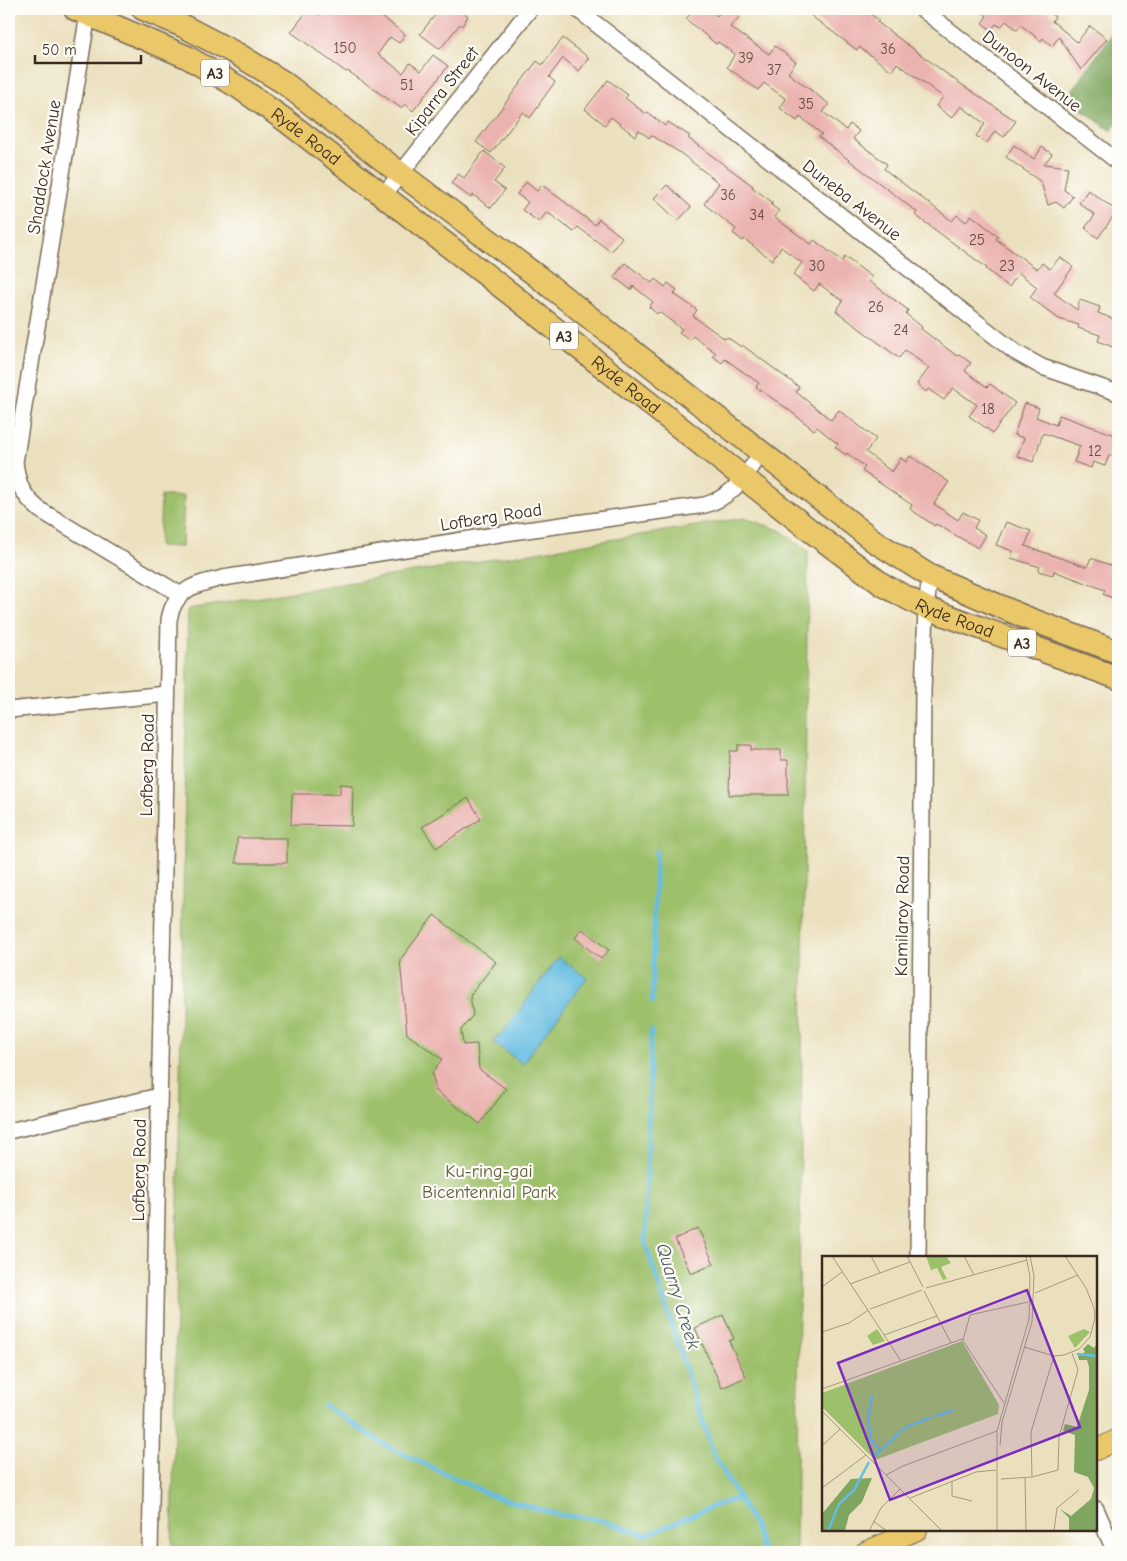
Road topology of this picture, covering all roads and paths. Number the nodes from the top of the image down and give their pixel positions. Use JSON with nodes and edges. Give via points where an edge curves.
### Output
{"nodes":[{"id":1,"x":143,"y":9,"type":"edge"},
{"id":2,"x":530,"y":9,"type":"edge"},
{"id":3,"x":577,"y":9,"type":"edge"},
{"id":4,"x":922,"y":9,"type":"edge"},
{"id":5,"x":81,"y":12,"type":"edge"},
{"id":6,"x":1118,"y":162,"type":"edge"},
{"id":7,"x":401,"y":174,"type":"junction"},
{"id":8,"x":383,"y":196,"type":"junction"},
{"id":9,"x":1118,"y":393,"type":"edge"},
{"id":10,"x":761,"y":454,"type":"junction"},
{"id":11,"x":744,"y":478,"type":"junction"},
{"id":12,"x":930,"y":576,"type":"junction"},
{"id":13,"x":181,"y":595,"type":"junction"},
{"id":14,"x":926,"y":608,"type":"junction"},
{"id":15,"x":1118,"y":652,"type":"edge"},
{"id":16,"x":1118,"y":678,"type":"edge"},
{"id":17,"x":168,"y":694,"type":"junction"},
{"id":18,"x":9,"y":710,"type":"edge"},
{"id":19,"x":159,"y":1096,"type":"junction"},
{"id":20,"x":9,"y":1131,"type":"edge"},
{"id":21,"x":918,"y":1256,"type":"edge"},
{"id":22,"x":1118,"y":1439,"type":"edge"},
{"id":23,"x":1097,"y":1450,"type":"edge"},
{"id":24,"x":1097,"y":1511,"type":"edge"},
{"id":25,"x":915,"y":1531,"type":"edge"},
{"id":26,"x":150,"y":1552,"type":"edge"},
{"id":27,"x":865,"y":1552,"type":"edge"},
{"id":28,"x":1115,"y":1552,"type":"edge"}],
"edges":[{"from":1,"to":7,"type":"highway","name":"Ryde Road","number":"A3","via":[[200,34],[260,67]]},
{"from":2,"to":7,"type":"street","name":"Kiparra Street"},
{"from":3,"to":9,"type":"street","name":"Duneba Avenue","via":[[1015,352],[1042,367]]},
{"from":4,"to":6,"type":"street","name":"Dunoon Avenue"},
{"from":5,"to":8,"type":"highway","name":"Ryde Road","number":"A3","via":[[209,69],[285,120]]},
{"from":5,"to":13,"type":"street","name":"Shaddock Avenue","via":[[15,462],[17,477],[28,500],[40,510]]},
{"from":7,"to":8,"type":"street","name":"Kiparra Street"},
{"from":7,"to":10,"type":"highway","name":"Ryde Road","number":"A3","via":[[537,276]]},
{"from":8,"to":11,"type":"highway","name":"Ryde Road","number":"A3"},
{"from":10,"to":11,"type":"street","name":"Lofberg Road"},
{"from":10,"to":12,"type":"highway","name":"Ryde Road","number":"A3","via":[[874,541]]},
{"from":11,"to":13,"type":"street","name":"Lofberg Road","via":[[724,498],[705,505],[223,578],[200,583]]},
{"from":11,"to":14,"type":"highway","name":"Ryde Road","number":"A3","via":[[860,569]]},
{"from":12,"to":14,"type":"street","name":"Kamilaroy Road"},
{"from":12,"to":15,"type":"highway","name":"Ryde Road","number":"A3"},
{"from":13,"to":17,"type":"street","name":"Lofberg Road","via":[[173,603],[169,620]]},
{"from":14,"to":16,"type":"highway","name":"Ryde Road","number":"A3"},
{"from":14,"to":21,"type":"street","name":"Kamilaroy Road"},
{"from":17,"to":18,"type":"street"},
{"from":17,"to":19,"type":"street","name":"Lofberg Road"},
{"from":19,"to":20,"type":"street"},
{"from":19,"to":26,"type":"street","name":"Lofberg Road"},
{"from":22,"to":23,"type":"main road"},
{"from":24,"to":28,"type":"street"},
{"from":25,"to":27,"type":"main road"}]}
